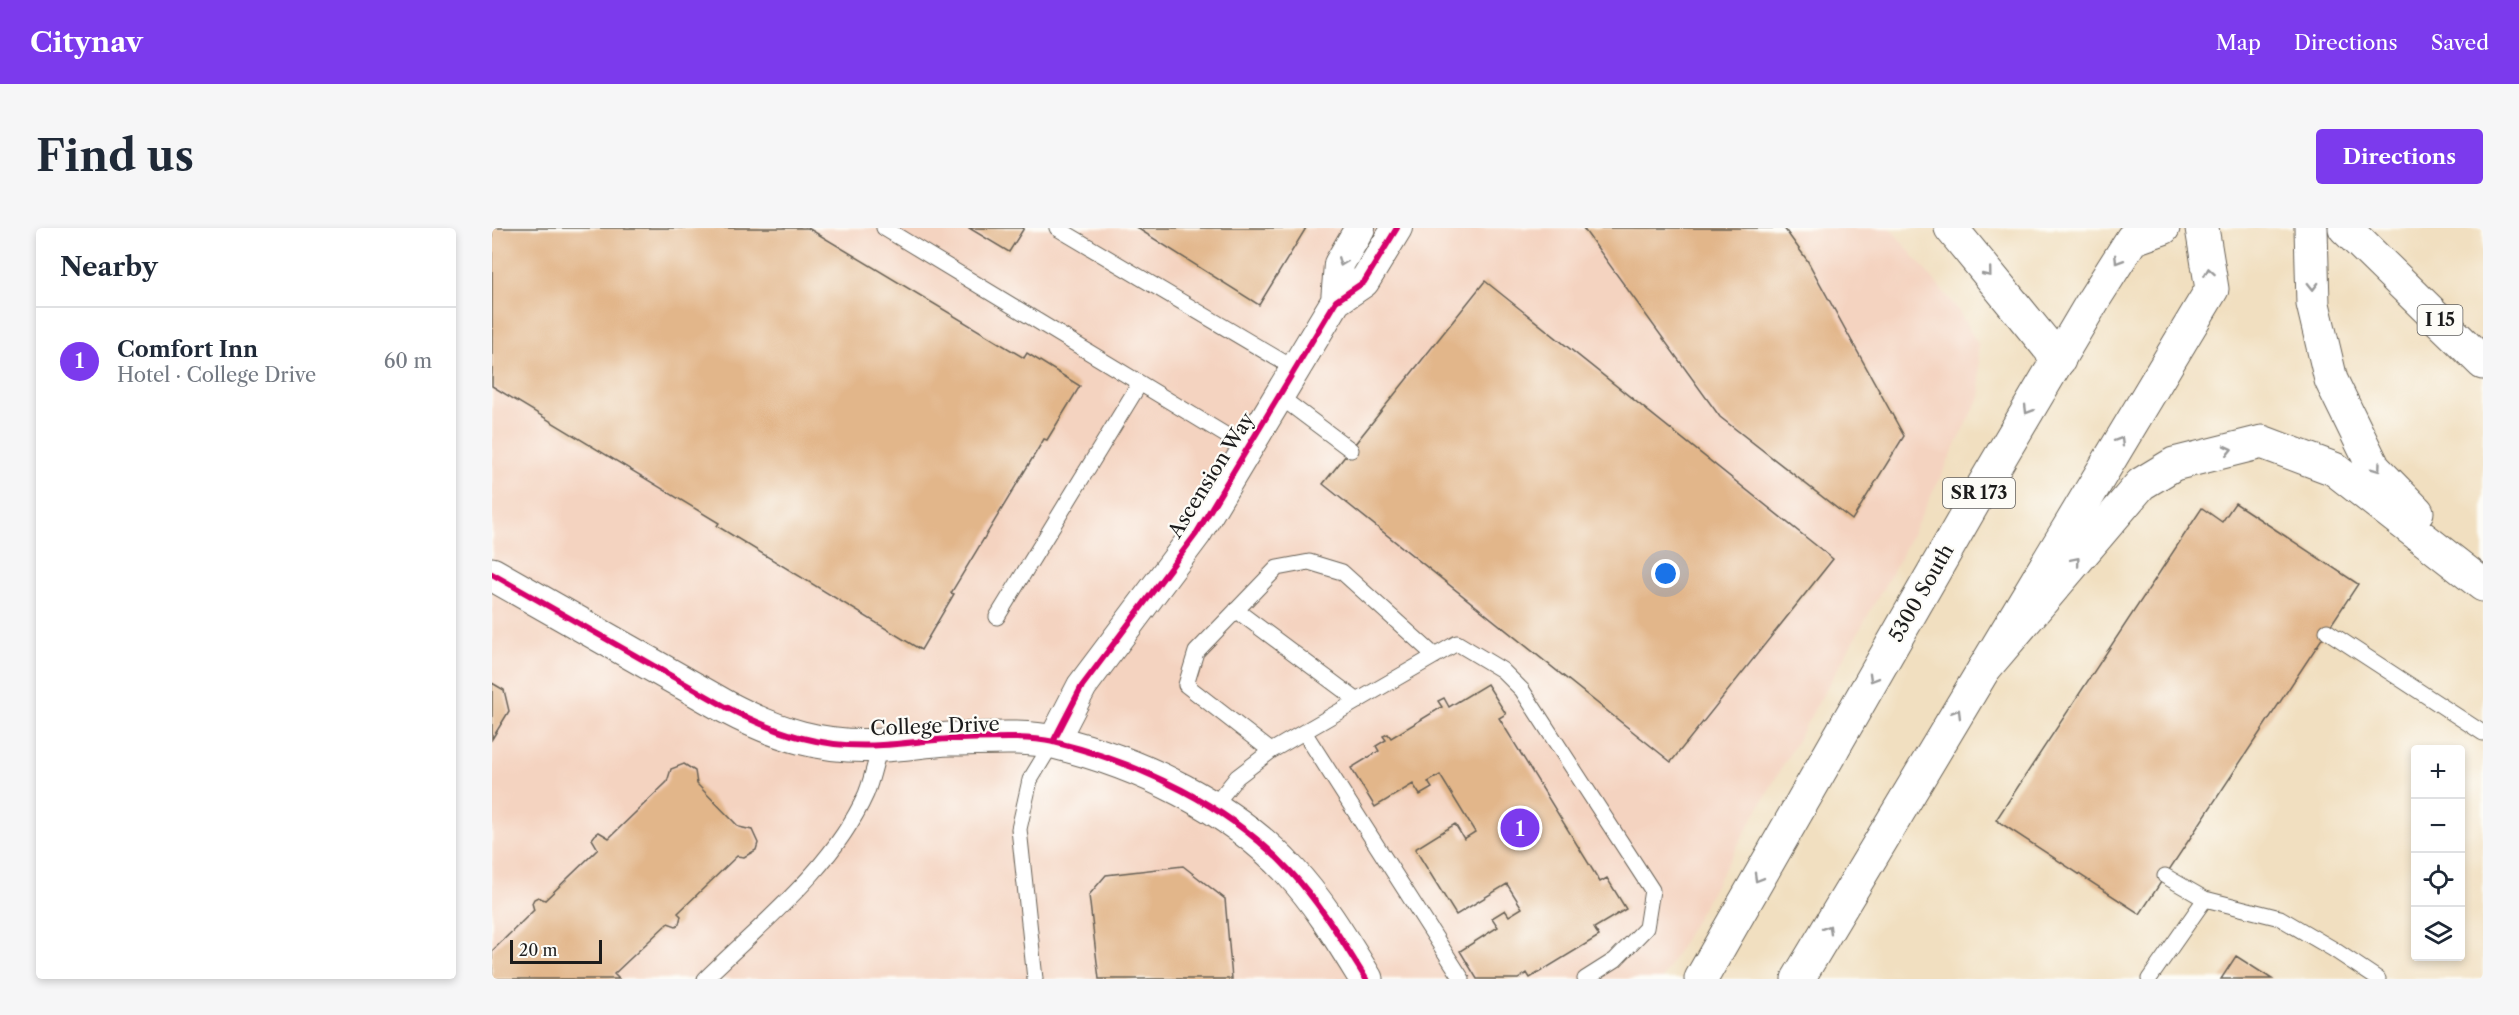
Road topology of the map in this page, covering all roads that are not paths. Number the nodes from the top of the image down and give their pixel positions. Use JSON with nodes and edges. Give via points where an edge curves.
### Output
{"nodes":[{"id":1,"x":884,"y":228,"type":"edge"},
{"id":2,"x":1058,"y":228,"type":"edge"},
{"id":3,"x":1360,"y":228,"type":"edge"},
{"id":4,"x":1397,"y":228,"type":"edge"},
{"id":5,"x":1951,"y":228,"type":"edge"},
{"id":6,"x":2163,"y":228,"type":"edge"},
{"id":7,"x":2202,"y":228,"type":"edge"},
{"id":8,"x":2311,"y":228,"type":"edge"},
{"id":9,"x":2345,"y":228,"type":"edge"},
{"id":10,"x":1336,"y":301,"type":"junction"},
{"id":11,"x":2059,"y":360,"type":"junction"},
{"id":12,"x":2483,"y":363,"type":"edge"},
{"id":13,"x":1295,"y":369,"type":"junction"},
{"id":14,"x":1140,"y":383,"type":"junction"},
{"id":15,"x":1279,"y":396,"type":"junction"},
{"id":16,"x":1247,"y":448,"type":"junction"},
{"id":17,"x":1350,"y":450,"type":"dead end"},
{"id":18,"x":492,"y":574,"type":"edge"},
{"id":19,"x":2483,"y":584,"type":"edge"},
{"id":20,"x":1236,"y":610,"type":"junction"},
{"id":21,"x":997,"y":618,"type":"dead end"},
{"id":22,"x":2327,"y":631,"type":"dead end"},
{"id":23,"x":1435,"y":656,"type":"junction"},
{"id":24,"x":1984,"y":669,"type":"junction"},
{"id":25,"x":1358,"y":700,"type":"junction"},
{"id":26,"x":1304,"y":732,"type":"junction"},
{"id":27,"x":2483,"y":733,"type":"edge"},
{"id":28,"x":1053,"y":742,"type":"junction"},
{"id":29,"x":880,"y":746,"type":"junction"},
{"id":30,"x":1271,"y":751,"type":"junction"},
{"id":31,"x":1213,"y":807,"type":"junction"},
{"id":32,"x":2165,"y":876,"type":"dead end"},
{"id":33,"x":2205,"y":899,"type":"junction"},
{"id":34,"x":705,"y":979,"type":"edge"},
{"id":35,"x":1035,"y":979,"type":"edge"},
{"id":36,"x":1366,"y":979,"type":"edge"},
{"id":37,"x":1462,"y":979,"type":"edge"},
{"id":38,"x":1585,"y":979,"type":"edge"},
{"id":39,"x":1701,"y":979,"type":"edge"},
{"id":40,"x":1798,"y":979,"type":"edge"},
{"id":41,"x":2149,"y":979,"type":"edge"},
{"id":42,"x":2378,"y":979,"type":"edge"}],
"edges":[{"from":1,"to":14,"type":"lane"},
{"from":2,"to":13,"type":"lane"},
{"from":3,"to":10,"type":"street","name":"Ascension Way","one_way":true,"via":[[1339,264]]},
{"from":4,"to":10,"type":"street","name":"Ascension Way","via":[[1364,282]]},
{"from":5,"to":11,"type":"main road","one_way":true},
{"from":6,"to":11,"type":"main road","name":"5300 South","number":"SR 173","one_way":true,"via":[[2132,239]]},
{"from":24,"to":7,"type":"main road","one_way":true,"via":[[2212,289]]},
{"from":8,"to":19,"type":"main road","one_way":true,"via":[[2313,304],[2336,389],[2374,468]]},
{"from":9,"to":12,"type":"main road","number":"I 15"},
{"from":10,"to":13,"type":"street","name":"Ascension Way"},
{"from":11,"to":39,"type":"main road","name":"5300 South","number":"SR 173","one_way":true},
{"from":13,"to":15,"type":"street","name":"Ascension Way"},
{"from":14,"to":16,"type":"lane"},
{"from":14,"to":21,"type":"lane"},
{"from":15,"to":16,"type":"street","name":"Ascension Way"},
{"from":15,"to":17,"type":"lane"},
{"from":16,"to":28,"type":"street","name":"Ascension Way","via":[[1196,534],[1082,686]]},
{"from":18,"to":29,"type":"main road","name":"College Drive","via":[[763,726],[797,738]]},
{"from":24,"to":19,"type":"main road","one_way":true,"via":[[2141,484],[2174,464],[2262,442],[2334,469]]},
{"from":20,"to":23,"type":"lane","via":[[1277,567],[1309,562],[1342,572]]},
{"from":20,"to":25,"type":"lane"},
{"from":20,"to":30,"type":"lane","via":[[1196,652],[1186,685]]},
{"from":22,"to":27,"type":"lane"},
{"from":23,"to":25,"type":"lane"},
{"from":23,"to":38,"type":"lane","via":[[1457,643],[1502,670],[1522,690],[1652,890],[1646,928],[1616,960]]},
{"from":40,"to":24,"type":"main road","one_way":true},
{"from":25,"to":26,"type":"lane"},
{"from":26,"to":30,"type":"lane"},
{"from":26,"to":37,"type":"lane"},
{"from":28,"to":29,"type":"main road","name":"College Drive","via":[[947,739]]},
{"from":28,"to":31,"type":"main road","name":"College Drive","via":[[1123,764]]},
{"from":28,"to":35,"type":"lane","via":[[1030,780],[1018,829]]},
{"from":29,"to":34,"type":"lane","via":[[866,794],[816,870]]},
{"from":30,"to":31,"type":"lane","via":[[1237,777]]},
{"from":31,"to":36,"type":"main road","name":"College Drive","via":[[1290,871]]},
{"from":32,"to":33,"type":"lane"},
{"from":33,"to":41,"type":"lane"},
{"from":33,"to":42,"type":"lane","via":[[2280,918]]}]}
